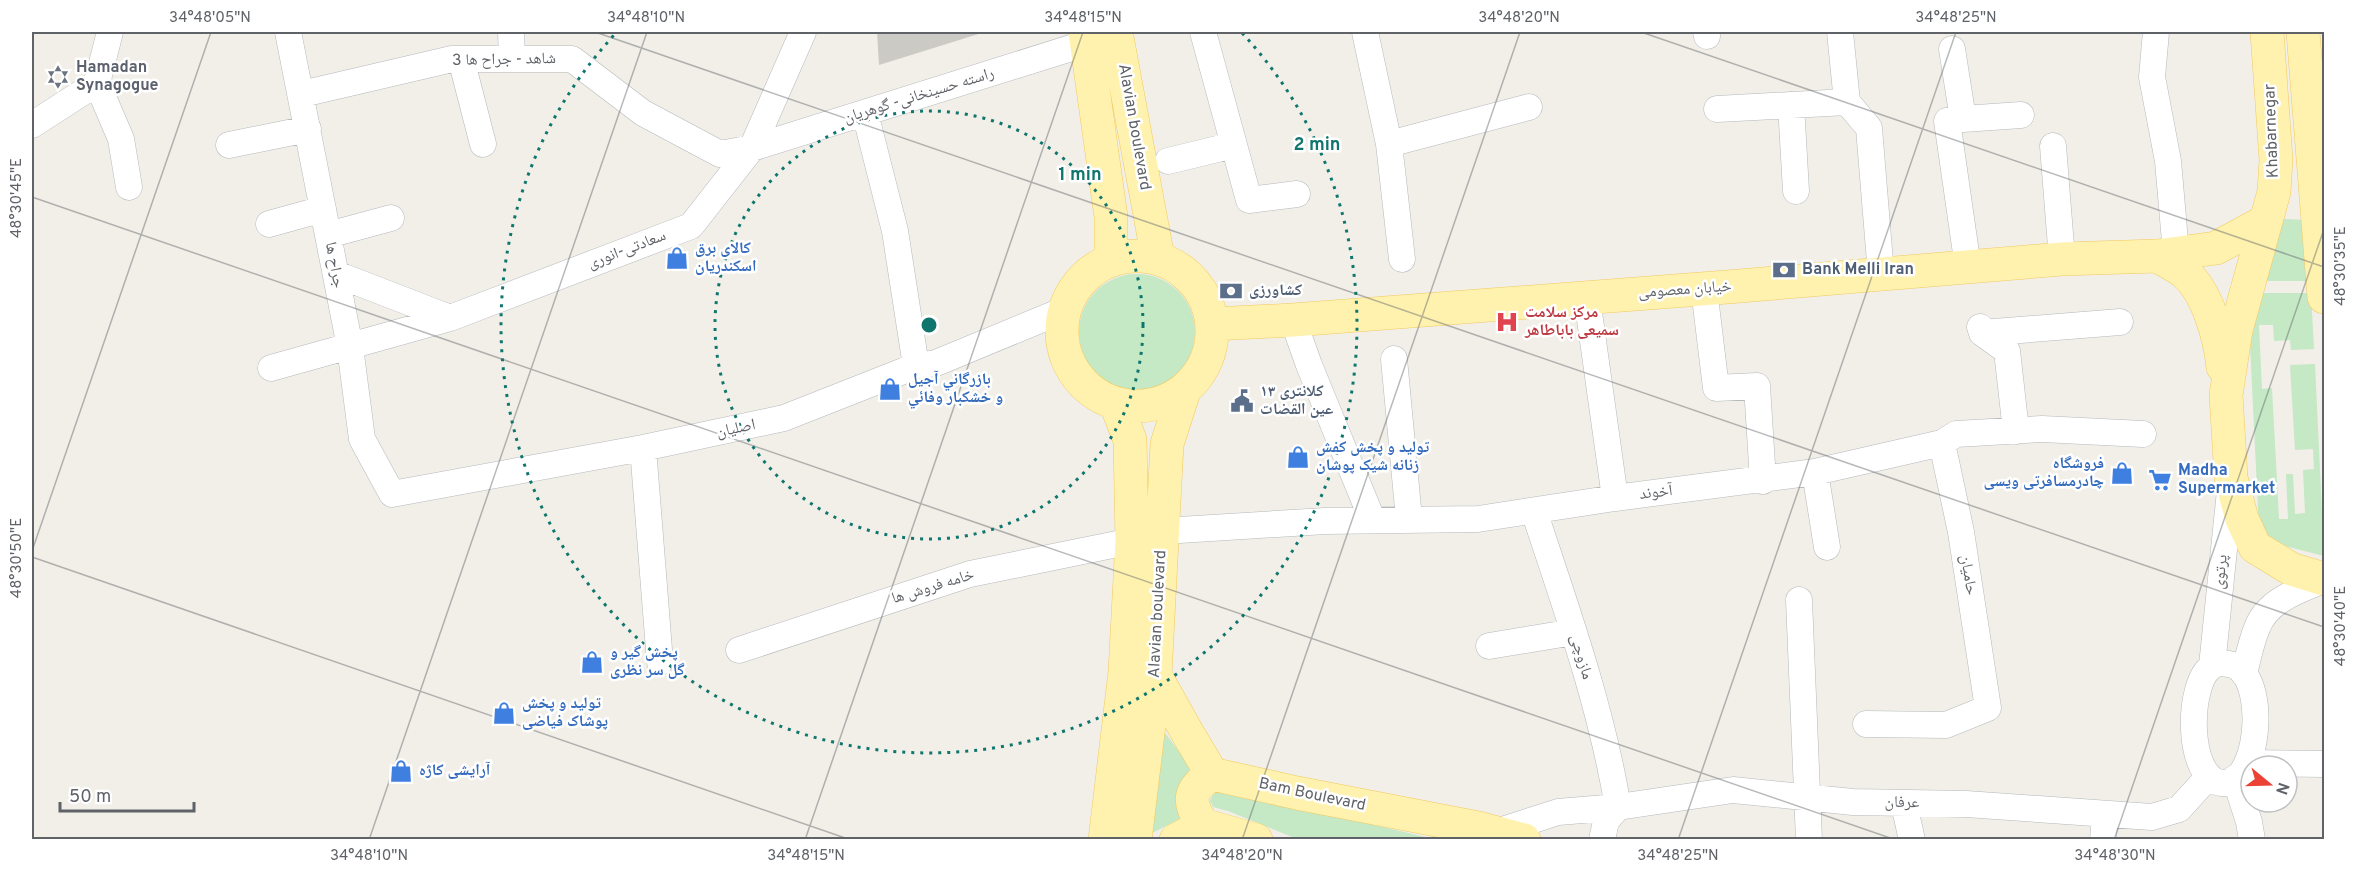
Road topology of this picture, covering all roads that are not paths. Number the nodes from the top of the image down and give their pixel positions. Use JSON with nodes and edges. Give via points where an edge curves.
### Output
{"nodes":[{"id":1,"x":110,"y":32,"type":"edge"},
{"id":2,"x":288,"y":32,"type":"edge"},
{"id":3,"x":511,"y":32,"type":"edge"},
{"id":4,"x":803,"y":32,"type":"edge"},
{"id":5,"x":1116,"y":32,"type":"edge"},
{"id":6,"x":1203,"y":32,"type":"edge"},
{"id":7,"x":1365,"y":32,"type":"edge"},
{"id":8,"x":1840,"y":32,"type":"edge"},
{"id":9,"x":2156,"y":32,"type":"edge"},
{"id":10,"x":2266,"y":32,"type":"edge"},
{"id":11,"x":2303,"y":32,"type":"edge"},
{"id":12,"x":1086,"y":37,"type":"edge"},
{"id":13,"x":1952,"y":49,"type":"dead end"},
{"id":14,"x":461,"y":59,"type":"junction"},
{"id":15,"x":512,"y":59,"type":"junction"},
{"id":16,"x":97,"y":83,"type":"junction"},
{"id":17,"x":302,"y":94,"type":"junction"},
{"id":18,"x":1847,"y":102,"type":"junction"},
{"id":19,"x":1791,"y":105,"type":"junction"},
{"id":20,"x":1529,"y":107,"type":"dead end"},
{"id":21,"x":1717,"y":109,"type":"dead end"},
{"id":22,"x":865,"y":113,"type":"junction"},
{"id":23,"x":2021,"y":116,"type":"dead end"},
{"id":24,"x":1963,"y":119,"type":"junction"},
{"id":25,"x":32,"y":125,"type":"edge"},
{"id":26,"x":308,"y":129,"type":"junction"},
{"id":27,"x":483,"y":144,"type":"dead end"},
{"id":28,"x":1389,"y":144,"type":"junction"},
{"id":29,"x":229,"y":145,"type":"dead end"},
{"id":30,"x":1234,"y":145,"type":"junction"},
{"id":31,"x":2053,"y":146,"type":"dead end"},
{"id":32,"x":752,"y":148,"type":"junction"},
{"id":33,"x":1168,"y":161,"type":"dead end"},
{"id":34,"x":129,"y":187,"type":"dead end"},
{"id":35,"x":1796,"y":191,"type":"dead end"},
{"id":36,"x":1298,"y":194,"type":"dead end"},
{"id":37,"x":323,"y":209,"type":"junction"},
{"id":38,"x":391,"y":218,"type":"dead end"},
{"id":39,"x":2266,"y":221,"type":"junction"},
{"id":40,"x":269,"y":224,"type":"dead end"},
{"id":41,"x":328,"y":235,"type":"junction"},
{"id":42,"x":2166,"y":254,"type":"junction"},
{"id":43,"x":1158,"y":258,"type":"junction"},
{"id":44,"x":1402,"y":259,"type":"dead end"},
{"id":45,"x":2062,"y":259,"type":"junction"},
{"id":46,"x":1111,"y":260,"type":"junction"},
{"id":47,"x":1968,"y":267,"type":"junction"},
{"id":48,"x":336,"y":274,"type":"junction"},
{"id":49,"x":1881,"y":274,"type":"junction"},
{"id":50,"x":1704,"y":289,"type":"junction"},
{"id":51,"x":2325,"y":297,"type":"edge"},
{"id":52,"x":1587,"y":298,"type":"junction"},
{"id":53,"x":1064,"y":310,"type":"junction"},
{"id":54,"x":450,"y":318,"type":"junction"},
{"id":55,"x":1293,"y":320,"type":"junction"},
{"id":56,"x":2120,"y":322,"type":"dead end"},
{"id":57,"x":1213,"y":324,"type":"junction"},
{"id":58,"x":350,"y":347,"type":"junction"},
{"id":59,"x":1394,"y":359,"type":"dead end"},
{"id":60,"x":916,"y":366,"type":"junction"},
{"id":61,"x":271,"y":368,"type":"dead end"},
{"id":62,"x":1184,"y":391,"type":"junction"},
{"id":63,"x":2226,"y":395,"type":"junction"},
{"id":64,"x":1116,"y":404,"type":"junction"},
{"id":65,"x":2016,"y":431,"type":"junction"},
{"id":66,"x":2143,"y":434,"type":"dead end"},
{"id":67,"x":1942,"y":443,"type":"junction"},
{"id":68,"x":643,"y":448,"type":"junction"},
{"id":69,"x":1815,"y":472,"type":"junction"},
{"id":70,"x":2231,"y":478,"type":"junction"},
{"id":71,"x":1763,"y":480,"type":"junction"},
{"id":72,"x":392,"y":494,"type":"joint"},
{"id":73,"x":1615,"y":498,"type":"junction"},
{"id":74,"x":1534,"y":510,"type":"junction"},
{"id":75,"x":1372,"y":519,"type":"junction"},
{"id":76,"x":1409,"y":519,"type":"junction"},
{"id":77,"x":1163,"y":531,"type":"junction"},
{"id":78,"x":1132,"y":541,"type":"junction"},
{"id":79,"x":1827,"y":547,"type":"dead end"},
{"id":80,"x":2325,"y":579,"type":"edge"},
{"id":81,"x":1799,"y":600,"type":"dead end"},
{"id":82,"x":1574,"y":632,"type":"junction"},
{"id":83,"x":1489,"y":646,"type":"dead end"},
{"id":84,"x":739,"y":650,"type":"dead end"},
{"id":85,"x":660,"y":662,"type":"dead end"},
{"id":86,"x":2212,"y":666,"type":"junction"},
{"id":87,"x":2244,"y":674,"type":"junction"},
{"id":88,"x":1155,"y":675,"type":"junction"},
{"id":89,"x":1866,"y":724,"type":"dead end"},
{"id":90,"x":2250,"y":754,"type":"edge"},
{"id":91,"x":2325,"y":764,"type":"edge"},
{"id":92,"x":2299,"y":766,"type":"edge"},
{"id":93,"x":2239,"y":772,"type":"edge"},
{"id":94,"x":1212,"y":774,"type":"junction"},
{"id":95,"x":2209,"y":776,"type":"junction"},
{"id":96,"x":1808,"y":797,"type":"junction"},
{"id":97,"x":1904,"y":804,"type":"junction"},
{"id":98,"x":1618,"y":807,"type":"junction"},
{"id":99,"x":2248,"y":814,"type":"edge"},
{"id":100,"x":2104,"y":827,"type":"edge"},
{"id":101,"x":1190,"y":832,"type":"edge"},
{"id":102,"x":1510,"y":836,"type":"edge"},
{"id":103,"x":1105,"y":840,"type":"edge"},
{"id":104,"x":1135,"y":840,"type":"edge"},
{"id":105,"x":1256,"y":840,"type":"edge"},
{"id":106,"x":1602,"y":840,"type":"edge"},
{"id":107,"x":1809,"y":840,"type":"edge"},
{"id":108,"x":1912,"y":840,"type":"edge"},
{"id":109,"x":2252,"y":840,"type":"edge"}],
"edges":[{"from":1,"to":16,"type":"street"},
{"from":2,"to":17,"type":"street","name":"جراح ها"},
{"from":3,"to":15,"type":"street"},
{"from":4,"to":32,"type":"street","name":"سعادتی-انوری"},
{"from":5,"to":43,"type":"main road","name":"Alavian boulevard"},
{"from":6,"to":30,"type":"street"},
{"from":7,"to":28,"type":"street"},
{"from":8,"to":18,"type":"street"},
{"from":9,"to":42,"type":"street","via":[[2152,77],[2168,161]]},
{"from":10,"to":39,"type":"main road","name":"Khabarnegar","via":[[2276,160],[2274,192]]},
{"from":11,"to":51,"type":"main road"},
{"from":12,"to":22,"type":"street","name":"راسته حسینخانی- گوهریان"},
{"from":12,"to":46,"type":"main road","name":"Alavian boulevard","via":[[1111,217]]},
{"from":13,"to":24,"type":"street"},
{"from":14,"to":15,"type":"street","name":"شاهد - جراح ها 3"},
{"from":14,"to":17,"type":"street","name":"شاهد - جراح ها 3"},
{"from":14,"to":27,"type":"street"},
{"from":15,"to":32,"type":"street","name":"شاهد - جراح ها 3","via":[[572,59],[643,113],[720,154]]},
{"from":16,"to":25,"type":"street"},
{"from":16,"to":34,"type":"street","via":[[121,139]]},
{"from":17,"to":26,"type":"street","name":"جراح ها"},
{"from":18,"to":19,"type":"street"},
{"from":18,"to":49,"type":"street","via":[[1869,128]]},
{"from":19,"to":21,"type":"street"},
{"from":19,"to":35,"type":"street"},
{"from":20,"to":28,"type":"street"},
{"from":22,"to":32,"type":"street","name":"راسته حسینخانی- گوهریان"},
{"from":22,"to":60,"type":"street","via":[[895,231]]},
{"from":23,"to":24,"type":"street"},
{"from":24,"to":47,"type":"street","via":[[1947,121]]},
{"from":26,"to":29,"type":"street"},
{"from":26,"to":37,"type":"street","name":"جراح ها"},
{"from":28,"to":44,"type":"street"},
{"from":30,"to":33,"type":"street"},
{"from":30,"to":36,"type":"street","via":[[1249,200]]},
{"from":31,"to":45,"type":"street"},
{"from":32,"to":54,"type":"street","name":"سعادتی-انوری","via":[[691,226]]},
{"from":37,"to":40,"type":"street"},
{"from":37,"to":41,"type":"street","name":"جراح ها"},
{"from":38,"to":41,"type":"street"},
{"from":39,"to":42,"type":"main road","via":[[2216,248]]},
{"from":39,"to":63,"type":"main road","name":"Khabarnegar","via":[[2236,330]]},
{"from":41,"to":48,"type":"street","name":"جراح ها"},
{"from":42,"to":45,"type":"main road","name":"خیابان معصومی"},
{"from":42,"to":63,"type":"main road","via":[[2186,274],[2209,308],[2221,349]]},
{"from":43,"to":46,"type":"main road","via":[[1135,255]]},
{"from":43,"to":57,"type":"main road","via":[[1179,268],[1197,284]]},
{"from":45,"to":47,"type":"main road","name":"خیابان معصومی"},
{"from":46,"to":53,"type":"main road","via":[[1091,272],[1075,289]]},
{"from":47,"to":49,"type":"main road","name":"خیابان معصومی"},
{"from":48,"to":54,"type":"street"},
{"from":48,"to":58,"type":"street","name":"جراح ها"},
{"from":49,"to":50,"type":"main road","name":"خیابان معصومی"},
{"from":50,"to":52,"type":"main road","name":"خیابان معصومی"},
{"from":50,"to":71,"type":"street","via":[[1716,388],[1757,386]]},
{"from":52,"to":55,"type":"main road","name":"خیابان معصومی"},
{"from":52,"to":73,"type":"street"},
{"from":53,"to":60,"type":"street","name":"اصلیان","via":[[936,363]]},
{"from":53,"to":64,"type":"main road","via":[[1062,334],[1066,357],[1077,378],[1095,394]]},
{"from":54,"to":58,"type":"street","name":"سعادتی-انوری"},
{"from":55,"to":57,"type":"main road","name":"خیابان معصومی"},
{"from":55,"to":75,"type":"street"},
{"from":56,"to":65,"type":"street","via":[[1979,326],[2007,351]]},
{"from":57,"to":62,"type":"main road","via":[[1210,352],[1200,373]]},
{"from":58,"to":61,"type":"street","name":"سعادتی-انوری"},
{"from":58,"to":72,"type":"street","name":"جراح ها","via":[[362,439]]},
{"from":59,"to":76,"type":"street"},
{"from":60,"to":68,"type":"street","name":"اصلیان","via":[[784,418]]},
{"from":62,"to":64,"type":"main road","via":[[1151,405]]},
{"from":62,"to":77,"type":"main road","name":"Alavian boulevard","via":[[1167,444]]},
{"from":63,"to":70,"type":"main road"},
{"from":64,"to":78,"type":"main road","name":"Alavian boulevard","via":[[1130,440]]},
{"from":65,"to":66,"type":"street","name":"آخوند"},
{"from":65,"to":67,"type":"street","name":"آخوند","via":[[1956,434]]},
{"from":67,"to":69,"type":"street","name":"آخوند"},
{"from":67,"to":89,"type":"street","name":"حامیان","via":[[1961,532],[1988,708],[1946,725]]},
{"from":68,"to":72,"type":"street","name":"اصلیان"},
{"from":68,"to":85,"type":"street"},
{"from":69,"to":71,"type":"street","name":"آخوند"},
{"from":69,"to":79,"type":"street"},
{"from":70,"to":80,"type":"main road","via":[[2242,519],[2255,547],[2291,569]]},
{"from":70,"to":86,"type":"street","name":"پرتوی"},
{"from":71,"to":73,"type":"street","name":"آخوند"},
{"from":73,"to":74,"type":"street","name":"آخوند"},
{"from":74,"to":76,"type":"street","name":"آخوند","via":[[1478,519]]},
{"from":74,"to":82,"type":"street","name":"مازوچی"},
{"from":75,"to":76,"type":"street","name":"آخوند"},
{"from":75,"to":77,"type":"street","name":"آخوند"},
{"from":77,"to":88,"type":"main road","name":"Alavian boulevard"},
{"from":78,"to":84,"type":"street","name":"خامه فروش ها","via":[[970,574]]},
{"from":78,"to":103,"type":"main road","name":"Alavian boulevard","via":[[1125,672]]},
{"from":80,"to":87,"type":"street","via":[[2287,595],[2271,608],[2257,625]]},
{"from":81,"to":96,"type":"street"},
{"from":82,"to":83,"type":"street"},
{"from":82,"to":98,"type":"street","name":"مازوچی","via":[[1609,756]]},
{"from":86,"to":87,"type":"street","via":[[2237,666]]},
{"from":86,"to":95,"type":"street","name":"پرتوی","via":[[2196,695],[2193,734],[2199,761]]},
{"from":87,"to":90,"type":"street","via":[[2256,704]]},
{"from":88,"to":94,"type":"main road"},
{"from":88,"to":104,"type":"main road","name":"Alavian boulevard"},
{"from":91,"to":92,"type":"street"},
{"from":93,"to":95,"type":"street","via":[[2231,782],[2223,783]]},
{"from":94,"to":101,"type":"main road","via":[[1198,785],[1192,801]]},
{"from":94,"to":102,"type":"main road","name":"Bam Boulevard"},
{"from":95,"to":100,"type":"street","name":"عرفان","via":[[2179,809]]},
{"from":96,"to":97,"type":"street","name":"عرفان"},
{"from":96,"to":98,"type":"street","name":"عرفان","via":[[1733,790]]},
{"from":96,"to":107,"type":"street"},
{"from":97,"to":100,"type":"street","name":"عرفان","via":[[1966,804]]},
{"from":97,"to":108,"type":"street"},
{"from":98,"to":102,"type":"street","name":"عرفان","via":[[1558,812]]},
{"from":98,"to":106,"type":"street","via":[[1606,821]]},
{"from":99,"to":109,"type":"street"},
{"from":101,"to":105,"type":"main road"}]}
